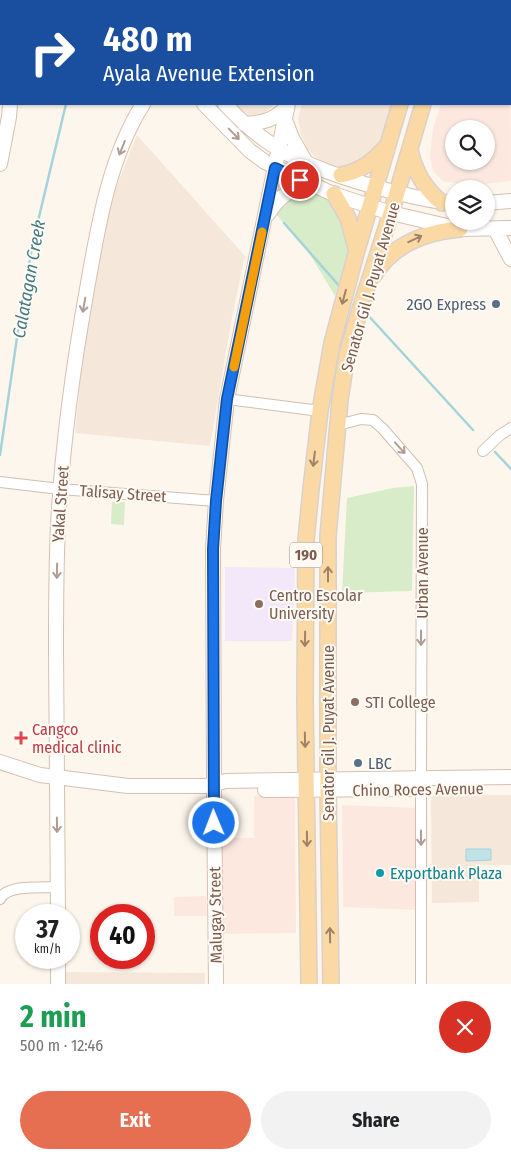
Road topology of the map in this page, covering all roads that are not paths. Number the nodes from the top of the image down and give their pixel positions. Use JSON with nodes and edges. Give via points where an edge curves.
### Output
{"nodes":[{"id":1,"x":10,"y":105,"type":"edge"},
{"id":2,"x":142,"y":105,"type":"edge"},
{"id":3,"x":205,"y":105,"type":"edge"},
{"id":4,"x":226,"y":105,"type":"edge"},
{"id":5,"x":400,"y":105,"type":"edge"},
{"id":6,"x":423,"y":105,"type":"edge"},
{"id":7,"x":287,"y":110,"type":"edge"},
{"id":8,"x":244,"y":124,"type":"junction"},
{"id":9,"x":389,"y":143,"type":"junction"},
{"id":10,"x":279,"y":149,"type":"junction"},
{"id":11,"x":410,"y":150,"type":"junction"},
{"id":12,"x":305,"y":162,"type":"junction"},
{"id":13,"x":0,"y":164,"type":"edge"},
{"id":14,"x":275,"y":168,"type":"junction"},
{"id":15,"x":341,"y":176,"type":"junction"},
{"id":16,"x":316,"y":187,"type":"junction"},
{"id":17,"x":375,"y":187,"type":"junction"},
{"id":18,"x":397,"y":192,"type":"junction"},
{"id":19,"x":334,"y":194,"type":"junction"},
{"id":20,"x":445,"y":201,"type":"edge"},
{"id":21,"x":511,"y":201,"type":"edge"},
{"id":22,"x":445,"y":202,"type":"edge"},
{"id":23,"x":495,"y":202,"type":"edge"},
{"id":24,"x":370,"y":206,"type":"junction"},
{"id":25,"x":391,"y":213,"type":"junction"},
{"id":26,"x":264,"y":220,"type":"junction"},
{"id":27,"x":445,"y":226,"type":"edge"},
{"id":28,"x":511,"y":228,"type":"edge"},
{"id":29,"x":495,"y":229,"type":"joint"},
{"id":30,"x":450,"y":230,"type":"edge"},
{"id":31,"x":356,"y":250,"type":"junction"},
{"id":32,"x":511,"y":260,"type":"edge"},
{"id":33,"x":368,"y":284,"type":"junction"},
{"id":34,"x":227,"y":399,"type":"junction"},
{"id":35,"x":320,"y":411,"type":"junction"},
{"id":36,"x":338,"y":425,"type":"junction"},
{"id":37,"x":511,"y":428,"type":"edge"},
{"id":38,"x":484,"y":451,"type":"dead end"},
{"id":39,"x":1,"y":482,"type":"edge"},
{"id":40,"x":60,"y":489,"type":"junction"},
{"id":41,"x":216,"y":501,"type":"junction"},
{"id":42,"x":0,"y":762,"type":"edge"},
{"id":43,"x":56,"y":776,"type":"junction"},
{"id":44,"x":511,"y":777,"type":"edge"},
{"id":45,"x":421,"y":784,"type":"junction"},
{"id":46,"x":328,"y":785,"type":"junction"},
{"id":47,"x":211,"y":786,"type":"junction"},
{"id":48,"x":306,"y":786,"type":"junction"},
{"id":49,"x":511,"y":786,"type":"edge"},
{"id":50,"x":58,"y":887,"type":"junction"},
{"id":51,"x":0,"y":899,"type":"edge"},
{"id":52,"x":58,"y":904,"type":"edge"},
{"id":53,"x":58,"y":969,"type":"edge"},
{"id":54,"x":58,"y":984,"type":"edge"},
{"id":55,"x":216,"y":984,"type":"edge"},
{"id":56,"x":309,"y":984,"type":"edge"},
{"id":57,"x":331,"y":984,"type":"edge"},
{"id":58,"x":421,"y":984,"type":"edge"}],
"edges":[{"from":1,"to":13,"type":"street"},
{"from":2,"to":40,"type":"street","name":"Yakal Street","one_way":true,"via":[[118,159],[100,217],[73,377]]},
{"from":3,"to":14,"type":"street","one_way":true,"via":[[250,151]]},
{"from":4,"to":8,"type":"street"},
{"from":5,"to":9,"type":"main road","name":"Senator Gil J. Puyat Avenue","number":"190"},
{"from":6,"to":11,"type":"main road","name":"Senator Gil J. Puyat Avenue","number":"190"},
{"from":7,"to":8,"type":"street","via":[[272,120]]},
{"from":7,"to":10,"type":"street","name":"Malugay Street"},
{"from":7,"to":12,"type":"street","via":[[292,138]]},
{"from":8,"to":10,"type":"street"},
{"from":9,"to":15,"type":"main road","via":[[364,168]]},
{"from":9,"to":17,"type":"main road","name":"Senator Gil J. Puyat Avenue","number":"190"},
{"from":10,"to":12,"type":"street"},
{"from":10,"to":14,"type":"street","name":"Malugay Street"},
{"from":11,"to":18,"type":"main road","name":"Senator Gil J. Puyat Avenue","number":"190"},
{"from":11,"to":20,"type":"main road","via":[[417,175],[428,190]]},
{"from":12,"to":15,"type":"street"},
{"from":14,"to":16,"type":"street"},
{"from":14,"to":26,"type":"street","name":"Malugay Street"},
{"from":15,"to":17,"type":"street"},
{"from":16,"to":19,"type":"street"},
{"from":16,"to":26,"type":"street","via":[[286,193]]},
{"from":17,"to":18,"type":"street"},
{"from":17,"to":24,"type":"main road","name":"Senator Gil J. Puyat Avenue","number":"190"},
{"from":18,"to":22,"type":"street"},
{"from":18,"to":25,"type":"main road","name":"Senator Gil J. Puyat Avenue","number":"190"},
{"from":19,"to":24,"type":"street"},
{"from":19,"to":31,"type":"main road","via":[[348,218]]},
{"from":21,"to":23,"type":"street"},
{"from":24,"to":25,"type":"street"},
{"from":24,"to":31,"type":"main road","name":"Senator Gil J. Puyat Avenue","number":"190"},
{"from":25,"to":27,"type":"street"},
{"from":25,"to":33,"type":"main road","name":"Senator Gil J. Puyat Avenue","number":"190"},
{"from":26,"to":34,"type":"street","name":"Malugay Street"},
{"from":28,"to":29,"type":"street"},
{"from":29,"to":32,"type":"street"},
{"from":33,"to":30,"type":"main road","one_way":true,"via":[[391,254],[407,243],[424,235]]},
{"from":31,"to":35,"type":"main road","name":"Senator Gil J. Puyat Avenue","number":"190","one_way":true,"via":[[332,343]]},
{"from":33,"to":36,"type":"main road","name":"Senator Gil J. Puyat Avenue","number":"190","via":[[348,354]]},
{"from":34,"to":35,"type":"street"},
{"from":34,"to":41,"type":"street","name":"Malugay Street"},
{"from":35,"to":48,"type":"main road","name":"Senator Gil J. Puyat Avenue","number":"190","one_way":true,"via":[[306,540]]},
{"from":36,"to":45,"type":"street","name":"Urban Avenue","one_way":true,"via":[[361,419],[373,420],[417,468],[422,484]]},
{"from":46,"to":36,"type":"main road","name":"Senator Gil J. Puyat Avenue","number":"190","one_way":true,"via":[[328,536]]},
{"from":37,"to":38,"type":"street"},
{"from":39,"to":40,"type":"street","name":"Talisay Street"},
{"from":40,"to":41,"type":"street","name":"Talisay Street"},
{"from":40,"to":43,"type":"street","name":"Yakal Street","one_way":true},
{"from":41,"to":47,"type":"street","name":"Malugay Street"},
{"from":42,"to":43,"type":"street","name":"Chino Roces Avenue","via":[[40,775]]},
{"from":43,"to":47,"type":"street","name":"Chino Roces Avenue","via":[[128,786]]},
{"from":43,"to":50,"type":"street","name":"Yakal Street","one_way":true},
{"from":44,"to":45,"type":"street","name":"Chino Roces Avenue"},
{"from":45,"to":46,"type":"street","name":"Chino Roces Avenue"},
{"from":45,"to":49,"type":"street","name":"Chino Roces Avenue"},
{"from":45,"to":58,"type":"street","name":"Urban Avenue","one_way":true},
{"from":46,"to":48,"type":"street","name":"Chino Roces Avenue"},
{"from":57,"to":46,"type":"main road","name":"Senator Gil J. Puyat Avenue","number":"190","one_way":true},
{"from":47,"to":48,"type":"street","name":"Chino Roces Avenue"},
{"from":47,"to":55,"type":"street","name":"Malugay Street"},
{"from":48,"to":56,"type":"main road","name":"Senator Gil J. Puyat Avenue","number":"190","one_way":true},
{"from":50,"to":51,"type":"street","via":[[14,889],[2,894]]},
{"from":50,"to":52,"type":"street","name":"Yakal Street"},
{"from":53,"to":54,"type":"street"}]}
